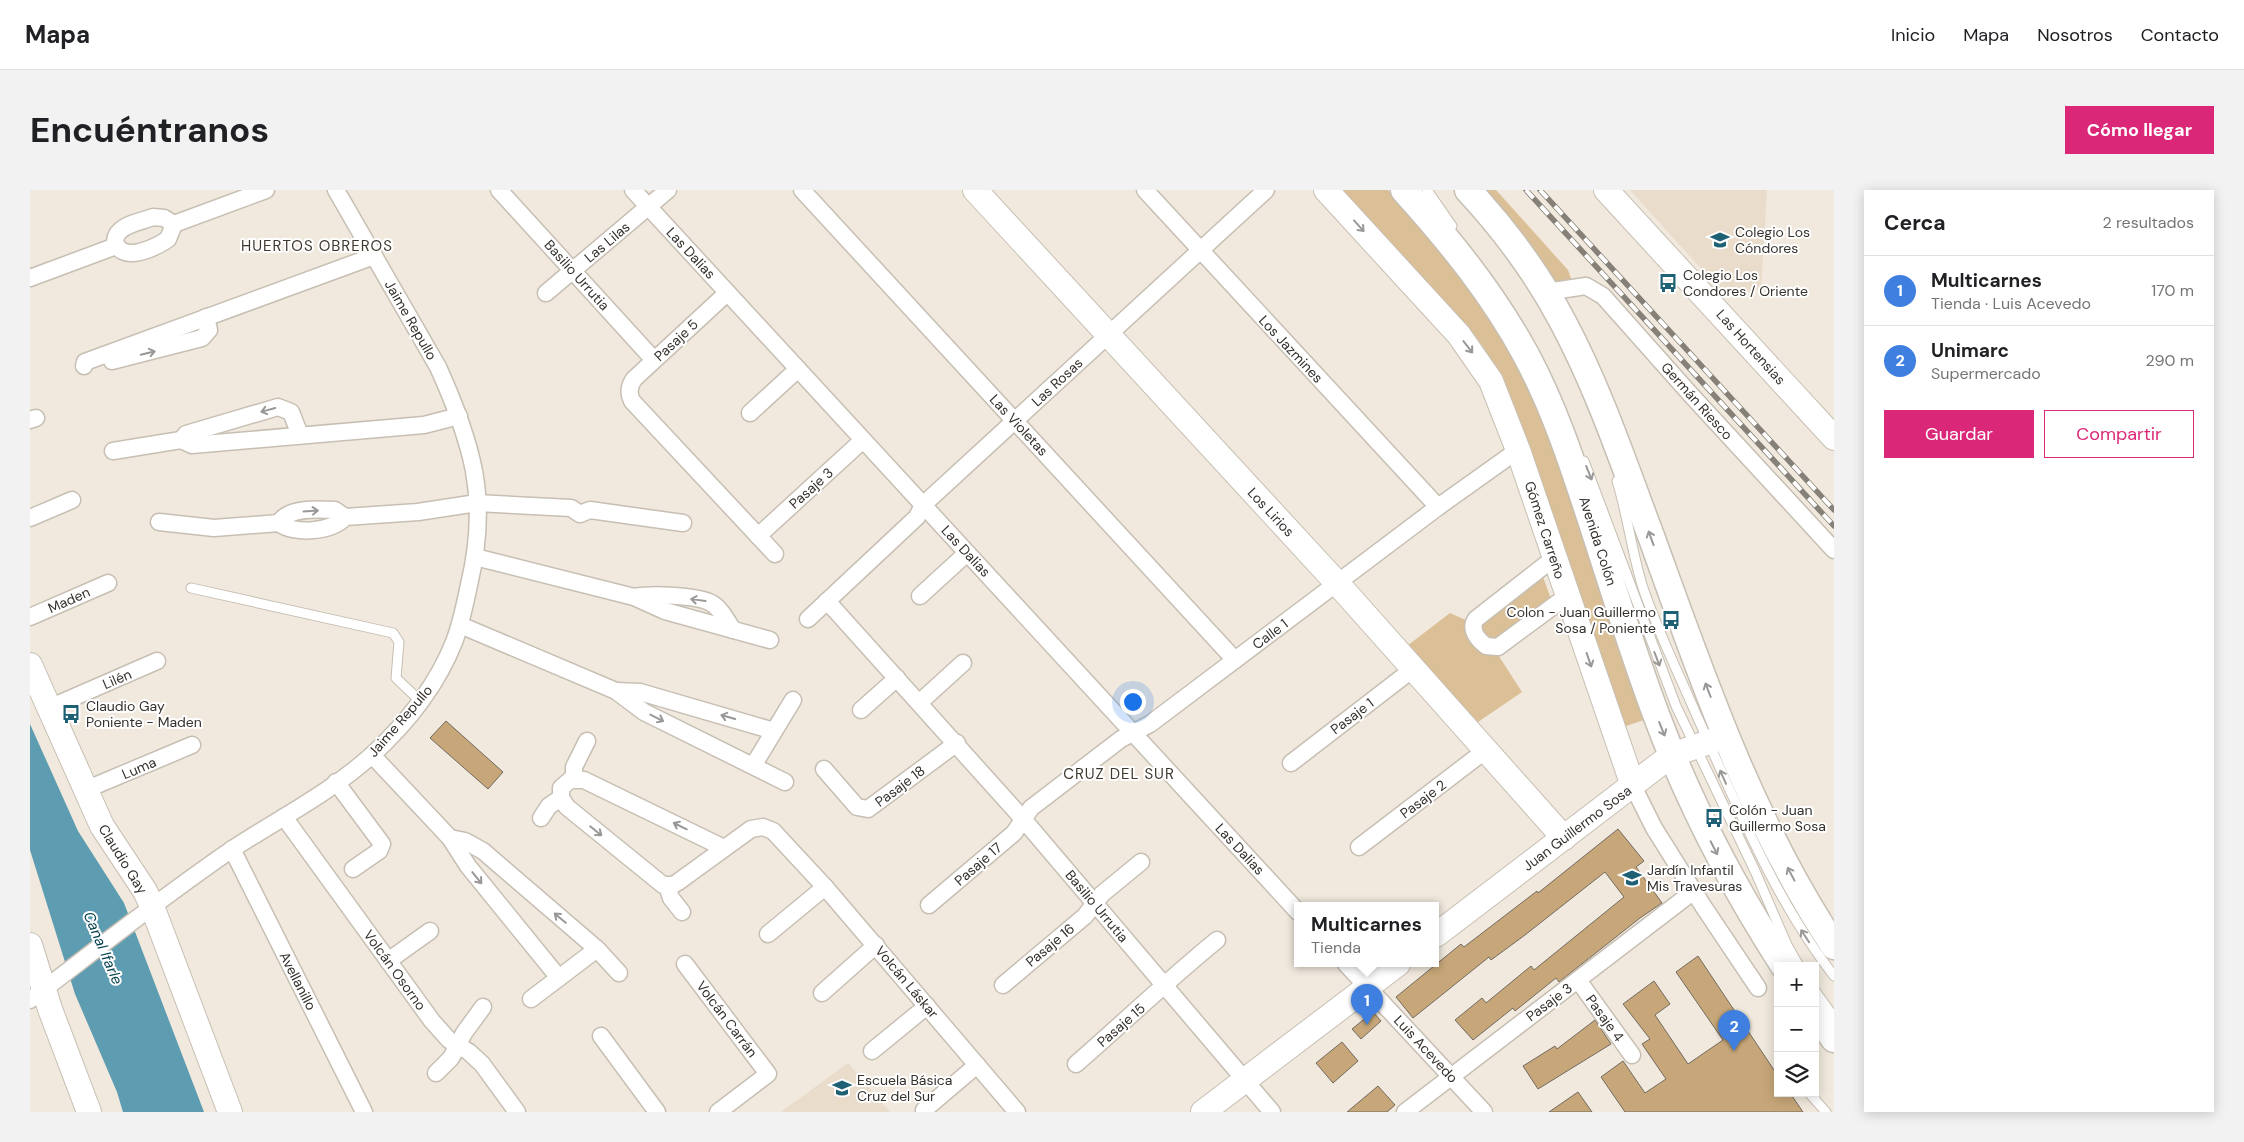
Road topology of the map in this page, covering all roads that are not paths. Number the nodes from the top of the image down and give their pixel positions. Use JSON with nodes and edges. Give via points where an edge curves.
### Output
{"nodes":[{"id":1,"x":266,"y":190,"type":"edge"},
{"id":2,"x":336,"y":190,"type":"edge"},
{"id":3,"x":499,"y":190,"type":"edge"},
{"id":4,"x":633,"y":190,"type":"edge"},
{"id":5,"x":668,"y":190,"type":"edge"},
{"id":6,"x":802,"y":190,"type":"edge"},
{"id":7,"x":975,"y":190,"type":"edge"},
{"id":8,"x":1145,"y":190,"type":"edge"},
{"id":9,"x":1266,"y":190,"type":"edge"},
{"id":10,"x":1326,"y":190,"type":"edge"},
{"id":11,"x":1404,"y":190,"type":"edge"},
{"id":12,"x":1427,"y":190,"type":"edge"},
{"id":13,"x":1468,"y":190,"type":"edge"},
{"id":14,"x":1606,"y":190,"type":"edge"},
{"id":15,"x":649,"y":207,"type":"junction"},
{"id":16,"x":174,"y":224,"type":"junction"},
{"id":17,"x":1459,"y":235,"type":"dead end"},
{"id":18,"x":116,"y":246,"type":"junction"},
{"id":19,"x":1200,"y":250,"type":"junction"},
{"id":20,"x":374,"y":256,"type":"junction"},
{"id":21,"x":573,"y":270,"type":"junction"},
{"id":22,"x":30,"y":278,"type":"edge"},
{"id":23,"x":1546,"y":292,"type":"junction"},
{"id":24,"x":546,"y":293,"type":"dead end"},
{"id":25,"x":728,"y":293,"type":"junction"},
{"id":26,"x":206,"y":317,"type":"junction"},
{"id":27,"x":1108,"y":335,"type":"junction"},
{"id":28,"x":654,"y":360,"type":"junction"},
{"id":29,"x":798,"y":369,"type":"junction"},
{"id":30,"x":750,"y":413,"type":"dead end"},
{"id":31,"x":459,"y":416,"type":"junction"},
{"id":32,"x":1015,"y":421,"type":"junction"},
{"id":33,"x":300,"y":435,"type":"junction"},
{"id":34,"x":1834,"y":438,"type":"edge"},
{"id":35,"x":181,"y":440,"type":"junction"},
{"id":36,"x":863,"y":440,"type":"junction"},
{"id":37,"x":1518,"y":450,"type":"junction"},
{"id":38,"x":113,"y":451,"type":"dead end"},
{"id":39,"x":1581,"y":451,"type":"dead end"},
{"id":40,"x":1614,"y":470,"type":"dead end"},
{"id":41,"x":72,"y":500,"type":"dead end"},
{"id":42,"x":477,"y":503,"type":"junction"},
{"id":43,"x":923,"y":505,"type":"junction"},
{"id":44,"x":1438,"y":508,"type":"junction"},
{"id":45,"x":30,"y":518,"type":"edge"},
{"id":46,"x":159,"y":522,"type":"dead end"},
{"id":47,"x":683,"y":523,"type":"dead end"},
{"id":48,"x":758,"y":536,"type":"junction"},
{"id":49,"x":1834,"y":550,"type":"edge"},
{"id":50,"x":967,"y":553,"type":"junction"},
{"id":51,"x":775,"y":554,"type":"dead end"},
{"id":52,"x":475,"y":557,"type":"junction"},
{"id":53,"x":1554,"y":558,"type":"junction"},
{"id":54,"x":108,"y":583,"type":"dead end"},
{"id":55,"x":1337,"y":583,"type":"junction"},
{"id":56,"x":191,"y":588,"type":"dead end"},
{"id":57,"x":920,"y":596,"type":"dead end"},
{"id":58,"x":1567,"y":596,"type":"junction"},
{"id":59,"x":827,"y":601,"type":"junction"},
{"id":60,"x":30,"y":617,"type":"edge"},
{"id":61,"x":808,"y":619,"type":"dead end"},
{"id":62,"x":460,"y":625,"type":"junction"},
{"id":63,"x":770,"y":640,"type":"dead end"},
{"id":64,"x":1235,"y":660,"type":"junction"},
{"id":65,"x":157,"y":661,"type":"dead end"},
{"id":66,"x":963,"y":663,"type":"dead end"},
{"id":67,"x":30,"y":665,"type":"edge"},
{"id":68,"x":1413,"y":669,"type":"junction"},
{"id":69,"x":898,"y":678,"type":"junction"},
{"id":70,"x":616,"y":691,"type":"junction"},
{"id":71,"x":794,"y":700,"type":"dead end"},
{"id":72,"x":420,"y":701,"type":"junction"},
{"id":73,"x":920,"y":702,"type":"junction"},
{"id":74,"x":49,"y":708,"type":"junction"},
{"id":75,"x":861,"y":710,"type":"dead end"},
{"id":76,"x":774,"y":731,"type":"junction"},
{"id":77,"x":1133,"y":732,"type":"junction"},
{"id":78,"x":588,"y":741,"type":"dead end"},
{"id":79,"x":956,"y":743,"type":"junction"},
{"id":80,"x":192,"y":745,"type":"dead end"},
{"id":81,"x":1700,"y":745,"type":"junction"},
{"id":82,"x":1486,"y":750,"type":"junction"},
{"id":83,"x":372,"y":755,"type":"junction"},
{"id":84,"x":1291,"y":763,"type":"dead end"},
{"id":85,"x":753,"y":766,"type":"junction"},
{"id":86,"x":824,"y":769,"type":"dead end"},
{"id":87,"x":574,"y":778,"type":"junction"},
{"id":88,"x":336,"y":782,"type":"junction"},
{"id":89,"x":785,"y":782,"type":"dead end"},
{"id":90,"x":1633,"y":786,"type":"junction"},
{"id":91,"x":86,"y":790,"type":"junction"},
{"id":92,"x":561,"y":798,"type":"junction"},
{"id":93,"x":284,"y":817,"type":"junction"},
{"id":94,"x":541,"y":818,"type":"dead end"},
{"id":95,"x":1023,"y":819,"type":"junction"},
{"id":96,"x":450,"y":838,"type":"junction"},
{"id":97,"x":1564,"y":838,"type":"junction"},
{"id":98,"x":724,"y":848,"type":"junction"},
{"id":99,"x":1359,"y":848,"type":"dead end"},
{"id":100,"x":232,"y":849,"type":"junction"},
{"id":101,"x":1141,"y":862,"type":"dead end"},
{"id":102,"x":353,"y":869,"type":"dead end"},
{"id":103,"x":667,"y":886,"type":"junction"},
{"id":104,"x":825,"y":886,"type":"junction"},
{"id":105,"x":1694,"y":891,"type":"junction"},
{"id":106,"x":1094,"y":903,"type":"junction"},
{"id":107,"x":929,"y":906,"type":"dead end"},
{"id":108,"x":1294,"y":908,"type":"edge"},
{"id":109,"x":147,"y":909,"type":"junction"},
{"id":110,"x":682,"y":912,"type":"dead end"},
{"id":111,"x":430,"y":931,"type":"dead end"},
{"id":112,"x":1439,"y":933,"type":"edge"},
{"id":113,"x":768,"y":934,"type":"dead end"},
{"id":114,"x":1216,"y":940,"type":"dead end"},
{"id":115,"x":30,"y":945,"type":"edge"},
{"id":116,"x":876,"y":946,"type":"junction"},
{"id":117,"x":1834,"y":946,"type":"edge"},
{"id":118,"x":597,"y":949,"type":"junction"},
{"id":119,"x":388,"y":961,"type":"junction"},
{"id":120,"x":1782,"y":962,"type":"edge"},
{"id":121,"x":1797,"y":962,"type":"edge"},
{"id":122,"x":685,"y":964,"type":"dead end"},
{"id":123,"x":1349,"y":967,"type":"edge"},
{"id":124,"x":1394,"y":967,"type":"edge"},
{"id":125,"x":619,"y":973,"type":"dead end"},
{"id":126,"x":1834,"y":976,"type":"edge"},
{"id":127,"x":559,"y":978,"type":"junction"},
{"id":128,"x":1578,"y":980,"type":"junction"},
{"id":129,"x":1003,"y":985,"type":"dead end"},
{"id":130,"x":1165,"y":985,"type":"junction"},
{"id":131,"x":1367,"y":987,"type":"junction"},
{"id":132,"x":1758,"y":988,"type":"dead end"},
{"id":133,"x":45,"y":989,"type":"edge"},
{"id":134,"x":822,"y":993,"type":"dead end"},
{"id":135,"x":1819,"y":996,"type":"edge"},
{"id":136,"x":531,"y":999,"type":"dead end"},
{"id":137,"x":927,"y":1006,"type":"junction"},
{"id":138,"x":483,"y":1007,"type":"dead end"},
{"id":139,"x":1819,"y":1017,"type":"edge"},
{"id":140,"x":1834,"y":1017,"type":"edge"},
{"id":141,"x":601,"y":1036,"type":"dead end"},
{"id":142,"x":1834,"y":1038,"type":"edge"},
{"id":143,"x":458,"y":1046,"type":"junction"},
{"id":144,"x":872,"y":1051,"type":"dead end"},
{"id":145,"x":1632,"y":1056,"type":"dead end"},
{"id":146,"x":1076,"y":1064,"type":"dead end"},
{"id":147,"x":977,"y":1065,"type":"junction"},
{"id":148,"x":436,"y":1073,"type":"dead end"},
{"id":149,"x":1451,"y":1076,"type":"junction"},
{"id":150,"x":1245,"y":1080,"type":"junction"},
{"id":151,"x":1813,"y":1097,"type":"edge"},
{"id":152,"x":924,"y":1110,"type":"dead end"},
{"id":153,"x":89,"y":1112,"type":"edge"},
{"id":154,"x":230,"y":1112,"type":"edge"},
{"id":155,"x":364,"y":1112,"type":"edge"},
{"id":156,"x":517,"y":1112,"type":"edge"},
{"id":157,"x":657,"y":1112,"type":"edge"},
{"id":158,"x":718,"y":1112,"type":"edge"},
{"id":159,"x":1017,"y":1112,"type":"edge"},
{"id":160,"x":1202,"y":1112,"type":"edge"},
{"id":161,"x":1272,"y":1112,"type":"edge"},
{"id":162,"x":1405,"y":1112,"type":"edge"},
{"id":163,"x":1484,"y":1112,"type":"edge"},
{"id":164,"x":1826,"y":1112,"type":"edge"}],
"edges":[{"from":1,"to":16,"type":"street"},
{"from":2,"to":20,"type":"street","name":"Jaime Repullo"},
{"from":3,"to":21,"type":"street","name":"Basilio Urrutia"},
{"from":4,"to":15,"type":"street","name":"Las Dalias"},
{"from":5,"to":15,"type":"street","name":"Las Lilas"},
{"from":6,"to":32,"type":"street","name":"Las Violetas"},
{"from":7,"to":27,"type":"street","name":"Los Lirios"},
{"from":8,"to":19,"type":"street","name":"Los Jazmines"},
{"from":9,"to":19,"type":"street","name":"Las Rosas"},
{"from":10,"to":37,"type":"street","name":"Gómez Carreño","one_way":true,"via":[[1471,350],[1498,396]]},
{"from":11,"to":81,"type":"main road","name":"Avenida Colón","one_way":true,"via":[[1479,279],[1512,329],[1544,392],[1571,459],[1643,678]]},
{"from":12,"to":17,"type":"lane"},
{"from":13,"to":23,"type":"main road","name":"Avenida Colón","via":[[1508,238]]},
{"from":14,"to":34,"type":"street","name":"Las Hortensias"},
{"from":15,"to":21,"type":"street","name":"Las Lilas"},
{"from":15,"to":25,"type":"street","name":"Las Dalias"},
{"from":16,"to":18,"type":"street","via":[[159,217],[126,227],[117,235]]},
{"from":16,"to":18,"type":"street","via":[[172,235],[164,242],[135,253],[125,253]]},
{"from":18,"to":22,"type":"street"},
{"from":19,"to":27,"type":"street","name":"Las Rosas"},
{"from":19,"to":44,"type":"street","name":"Los Jazmines"},
{"from":20,"to":26,"type":"street"},
{"from":20,"to":31,"type":"street","name":"Jaime Repullo","via":[[438,367]]},
{"from":21,"to":24,"type":"street","name":"Las Lilas"},
{"from":21,"to":28,"type":"street","name":"Basilio Urrutia"},
{"from":23,"to":49,"type":"street","name":"Germán Riesco","via":[[1586,286],[1603,296]]},
{"from":81,"to":23,"type":"main road","name":"Avenida Colón","one_way":true,"via":[[1607,418]]},
{"from":25,"to":28,"type":"street","name":"Pasaje 5"},
{"from":25,"to":29,"type":"street","name":"Las Dalias"},
{"from":26,"to":26,"type":"street","one_way":true,"via":[[85,362],[84,366],[88,368],[202,338],[209,330]]},
{"from":27,"to":32,"type":"street","name":"Las Rosas"},
{"from":27,"to":55,"type":"street","name":"Los Lirios"},
{"from":28,"to":48,"type":"street","name":"Pasaje 5","via":[[634,379],[629,390],[632,401]]},
{"from":29,"to":30,"type":"street"},
{"from":29,"to":36,"type":"street","name":"Las Dalias"},
{"from":31,"to":33,"type":"street","via":[[424,425]]},
{"from":31,"to":42,"type":"street","name":"Jaime Repullo","via":[[474,471]]},
{"from":32,"to":43,"type":"street","name":"Las Rosas"},
{"from":32,"to":64,"type":"street","name":"Las Violetas"},
{"from":33,"to":35,"type":"street","via":[[192,445]]},
{"from":33,"to":35,"type":"street","one_way":true,"via":[[291,412],[278,407],[186,434]]},
{"from":35,"to":38,"type":"street"},
{"from":36,"to":43,"type":"street","name":"Las Dalias"},
{"from":36,"to":48,"type":"street","name":"Pasaje 3"},
{"from":37,"to":44,"type":"street","name":"Calle 1"},
{"from":37,"to":53,"type":"street","name":"Gómez Carreño"},
{"from":39,"to":81,"type":"lane","one_way":true,"via":[[1666,681]]},
{"from":40,"to":81,"type":"lane","via":[[1643,589]]},
{"from":41,"to":45,"type":"street"},
{"from":46,"to":42,"type":"street","one_way":true,"via":[[214,528],[280,523],[286,515],[294,512],[335,510],[345,517],[418,512]]},
{"from":42,"to":47,"type":"street","via":[[570,508],[581,502],[590,510]]},
{"from":42,"to":52,"type":"street","name":"Jaime Repullo"},
{"from":43,"to":50,"type":"street","name":"Las Dalias"},
{"from":43,"to":59,"type":"street","name":"Las Rosas","via":[[918,517]]},
{"from":44,"to":55,"type":"street","name":"Calle 1"},
{"from":48,"to":51,"type":"street"},
{"from":50,"to":57,"type":"street"},
{"from":50,"to":77,"type":"street","name":"Las Dalias"},
{"from":52,"to":62,"type":"street","name":"Jaime Repullo"},
{"from":52,"to":63,"type":"street","via":[[634,597],[660,595],[707,601],[717,607],[733,630]]},
{"from":53,"to":58,"type":"street","name":"Gómez Carreño"},
{"from":53,"to":58,"type":"street","via":[[1476,619],[1473,628],[1486,646],[1498,647]]},
{"from":54,"to":60,"type":"street","name":"Maden"},
{"from":55,"to":64,"type":"street","name":"Calle 1"},
{"from":55,"to":68,"type":"street","name":"Los Lirios"},
{"from":56,"to":72,"type":"lane","via":[[393,633],[399,642],[396,678]]},
{"from":58,"to":90,"type":"street","name":"Gómez Carreño","one_way":true},
{"from":59,"to":61,"type":"street","name":"Las Rosas"},
{"from":59,"to":69,"type":"street","name":"Basilio Urrutia"},
{"from":62,"to":70,"type":"street"},
{"from":62,"to":72,"type":"street","name":"Jaime Repullo","via":[[439,673]]},
{"from":64,"to":77,"type":"street","name":"Calle 1","via":[[1150,724]]},
{"from":65,"to":74,"type":"street","name":"Lilén"},
{"from":66,"to":73,"type":"street"},
{"from":67,"to":74,"type":"street","name":"Claudio Gay"},
{"from":68,"to":82,"type":"street","name":"Los Lirios"},
{"from":68,"to":84,"type":"street","name":"Pasaje 1"},
{"from":69,"to":73,"type":"street","name":"Basilio Urrutia"},
{"from":69,"to":75,"type":"street"},
{"from":76,"to":70,"type":"street","one_way":true,"via":[[640,692]]},
{"from":70,"to":85,"type":"street","one_way":true,"via":[[644,712]]},
{"from":71,"to":76,"type":"street"},
{"from":72,"to":83,"type":"street","name":"Jaime Repullo"},
{"from":73,"to":79,"type":"street","name":"Basilio Urrutia"},
{"from":74,"to":91,"type":"street","name":"Claudio Gay"},
{"from":76,"to":85,"type":"street"},
{"from":77,"to":95,"type":"street","name":"Calle 1","via":[[1031,808]]},
{"from":77,"to":108,"type":"street","name":"Las Dalias"},
{"from":78,"to":87,"type":"street","via":[[574,767]]},
{"from":79,"to":86,"type":"street","name":"Pasaje 18","via":[[868,809],[857,807]]},
{"from":79,"to":95,"type":"street","name":"Basilio Urrutia"},
{"from":80,"to":91,"type":"street","name":"Luma"},
{"from":81,"to":90,"type":"street","name":"Juan Guillermo Sosa"},
{"from":117,"to":81,"type":"main road","name":"Avenida Colón","one_way":true,"via":[[1778,849]]},
{"from":81,"to":120,"type":"main road","name":"Avenida Colón","one_way":true,"via":[[1723,864]]},
{"from":81,"to":121,"type":"lane"},
{"from":126,"to":81,"type":"lane","one_way":true,"via":[[1806,938],[1779,892]]},
{"from":82,"to":97,"type":"street","name":"Los Lirios"},
{"from":82,"to":99,"type":"street","name":"Pasaje 2"},
{"from":83,"to":88,"type":"street","name":"Jaime Repullo"},
{"from":83,"to":96,"type":"street"},
{"from":85,"to":89,"type":"street"},
{"from":87,"to":92,"type":"street","via":[[561,788]]},
{"from":98,"to":87,"type":"street","one_way":true},
{"from":88,"to":93,"type":"street","name":"Jaime Repullo"},
{"from":88,"to":102,"type":"street","via":[[382,844],[379,852]]},
{"from":90,"to":97,"type":"street","name":"Juan Guillermo Sosa"},
{"from":90,"to":105,"type":"street","name":"Gómez Carreño","via":[[1651,822]]},
{"from":91,"to":109,"type":"street","name":"Claudio Gay","via":[[109,838],[145,891]]},
{"from":92,"to":94,"type":"street","via":[[549,806]]},
{"from":92,"to":103,"type":"street","one_way":true,"via":[[566,807]]},
{"from":93,"to":100,"type":"street","name":"Jaime Repullo"},
{"from":93,"to":119,"type":"street","name":"Volcán Osorno"},
{"from":95,"to":106,"type":"street","name":"Basilio Urrutia"},
{"from":95,"to":107,"type":"street","name":"Pasaje 17","via":[[1014,833]]},
{"from":118,"to":96,"type":"street","one_way":true,"via":[[474,845]]},
{"from":96,"to":127,"type":"street","one_way":true,"via":[[468,866]]},
{"from":97,"to":112,"type":"street","name":"Juan Guillermo Sosa"},
{"from":98,"to":103,"type":"street","name":"Volcán Láskar","via":[[678,882]]},
{"from":98,"to":104,"type":"street","name":"Volcán Láskar","via":[[752,829],[773,831]]},
{"from":100,"to":109,"type":"street","name":"Jaime Repullo"},
{"from":100,"to":155,"type":"street","name":"Avellanillo"},
{"from":101,"to":106,"type":"street","name":"Pasaje 16"},
{"from":103,"to":110,"type":"street","via":[[671,898]]},
{"from":104,"to":113,"type":"street"},
{"from":104,"to":116,"type":"street","name":"Volcán Láskar"},
{"from":105,"to":128,"type":"street","name":"Pasaje 3"},
{"from":105,"to":132,"type":"street","name":"Gómez Carreño"},
{"from":106,"to":129,"type":"street","name":"Pasaje 16","via":[[1085,916]]},
{"from":106,"to":130,"type":"street","name":"Basilio Urrutia"},
{"from":109,"to":133,"type":"street","name":"Jaime Repullo"},
{"from":109,"to":154,"type":"street","name":"Claudio Gay"},
{"from":111,"to":119,"type":"street"},
{"from":114,"to":130,"type":"street","name":"Pasaje 15"},
{"from":115,"to":133,"type":"street"},
{"from":116,"to":134,"type":"street"},
{"from":116,"to":137,"type":"street","name":"Volcán Láskar"},
{"from":118,"to":125,"type":"street"},
{"from":118,"to":127,"type":"street"},
{"from":119,"to":143,"type":"street","name":"Volcán Osorno","via":[[432,1021]]},
{"from":122,"to":158,"type":"street","name":"Volcán Carrán","via":[[768,1074]]},
{"from":123,"to":131,"type":"street"},
{"from":124,"to":131,"type":"street"},
{"from":127,"to":136,"type":"street"},
{"from":128,"to":145,"type":"street","name":"Pasaje 4"},
{"from":128,"to":149,"type":"street","name":"Pasaje 3"},
{"from":130,"to":146,"type":"street","name":"Pasaje 15"},
{"from":130,"to":150,"type":"street","name":"Basilio Urrutia"},
{"from":131,"to":149,"type":"street","name":"Luis Acevedo"},
{"from":131,"to":150,"type":"street"},
{"from":133,"to":153,"type":"street"},
{"from":135,"to":140,"type":"lane"},
{"from":137,"to":144,"type":"street"},
{"from":137,"to":147,"type":"street","name":"Volcán Láskar"},
{"from":138,"to":143,"type":"street"},
{"from":139,"to":142,"type":"main road"},
{"from":141,"to":157,"type":"street"},
{"from":143,"to":148,"type":"street","via":[[452,1058]]},
{"from":143,"to":156,"type":"street","name":"Volcán Osorno","via":[[482,1064]]},
{"from":147,"to":152,"type":"street"},
{"from":147,"to":159,"type":"street","name":"Volcán Láskar"},
{"from":149,"to":162,"type":"street","name":"Pasaje 3"},
{"from":149,"to":163,"type":"street","name":"Luis Acevedo"},
{"from":150,"to":160,"type":"street"},
{"from":150,"to":161,"type":"street","name":"Basilio Urrutia"},
{"from":151,"to":164,"type":"lane"}]}
